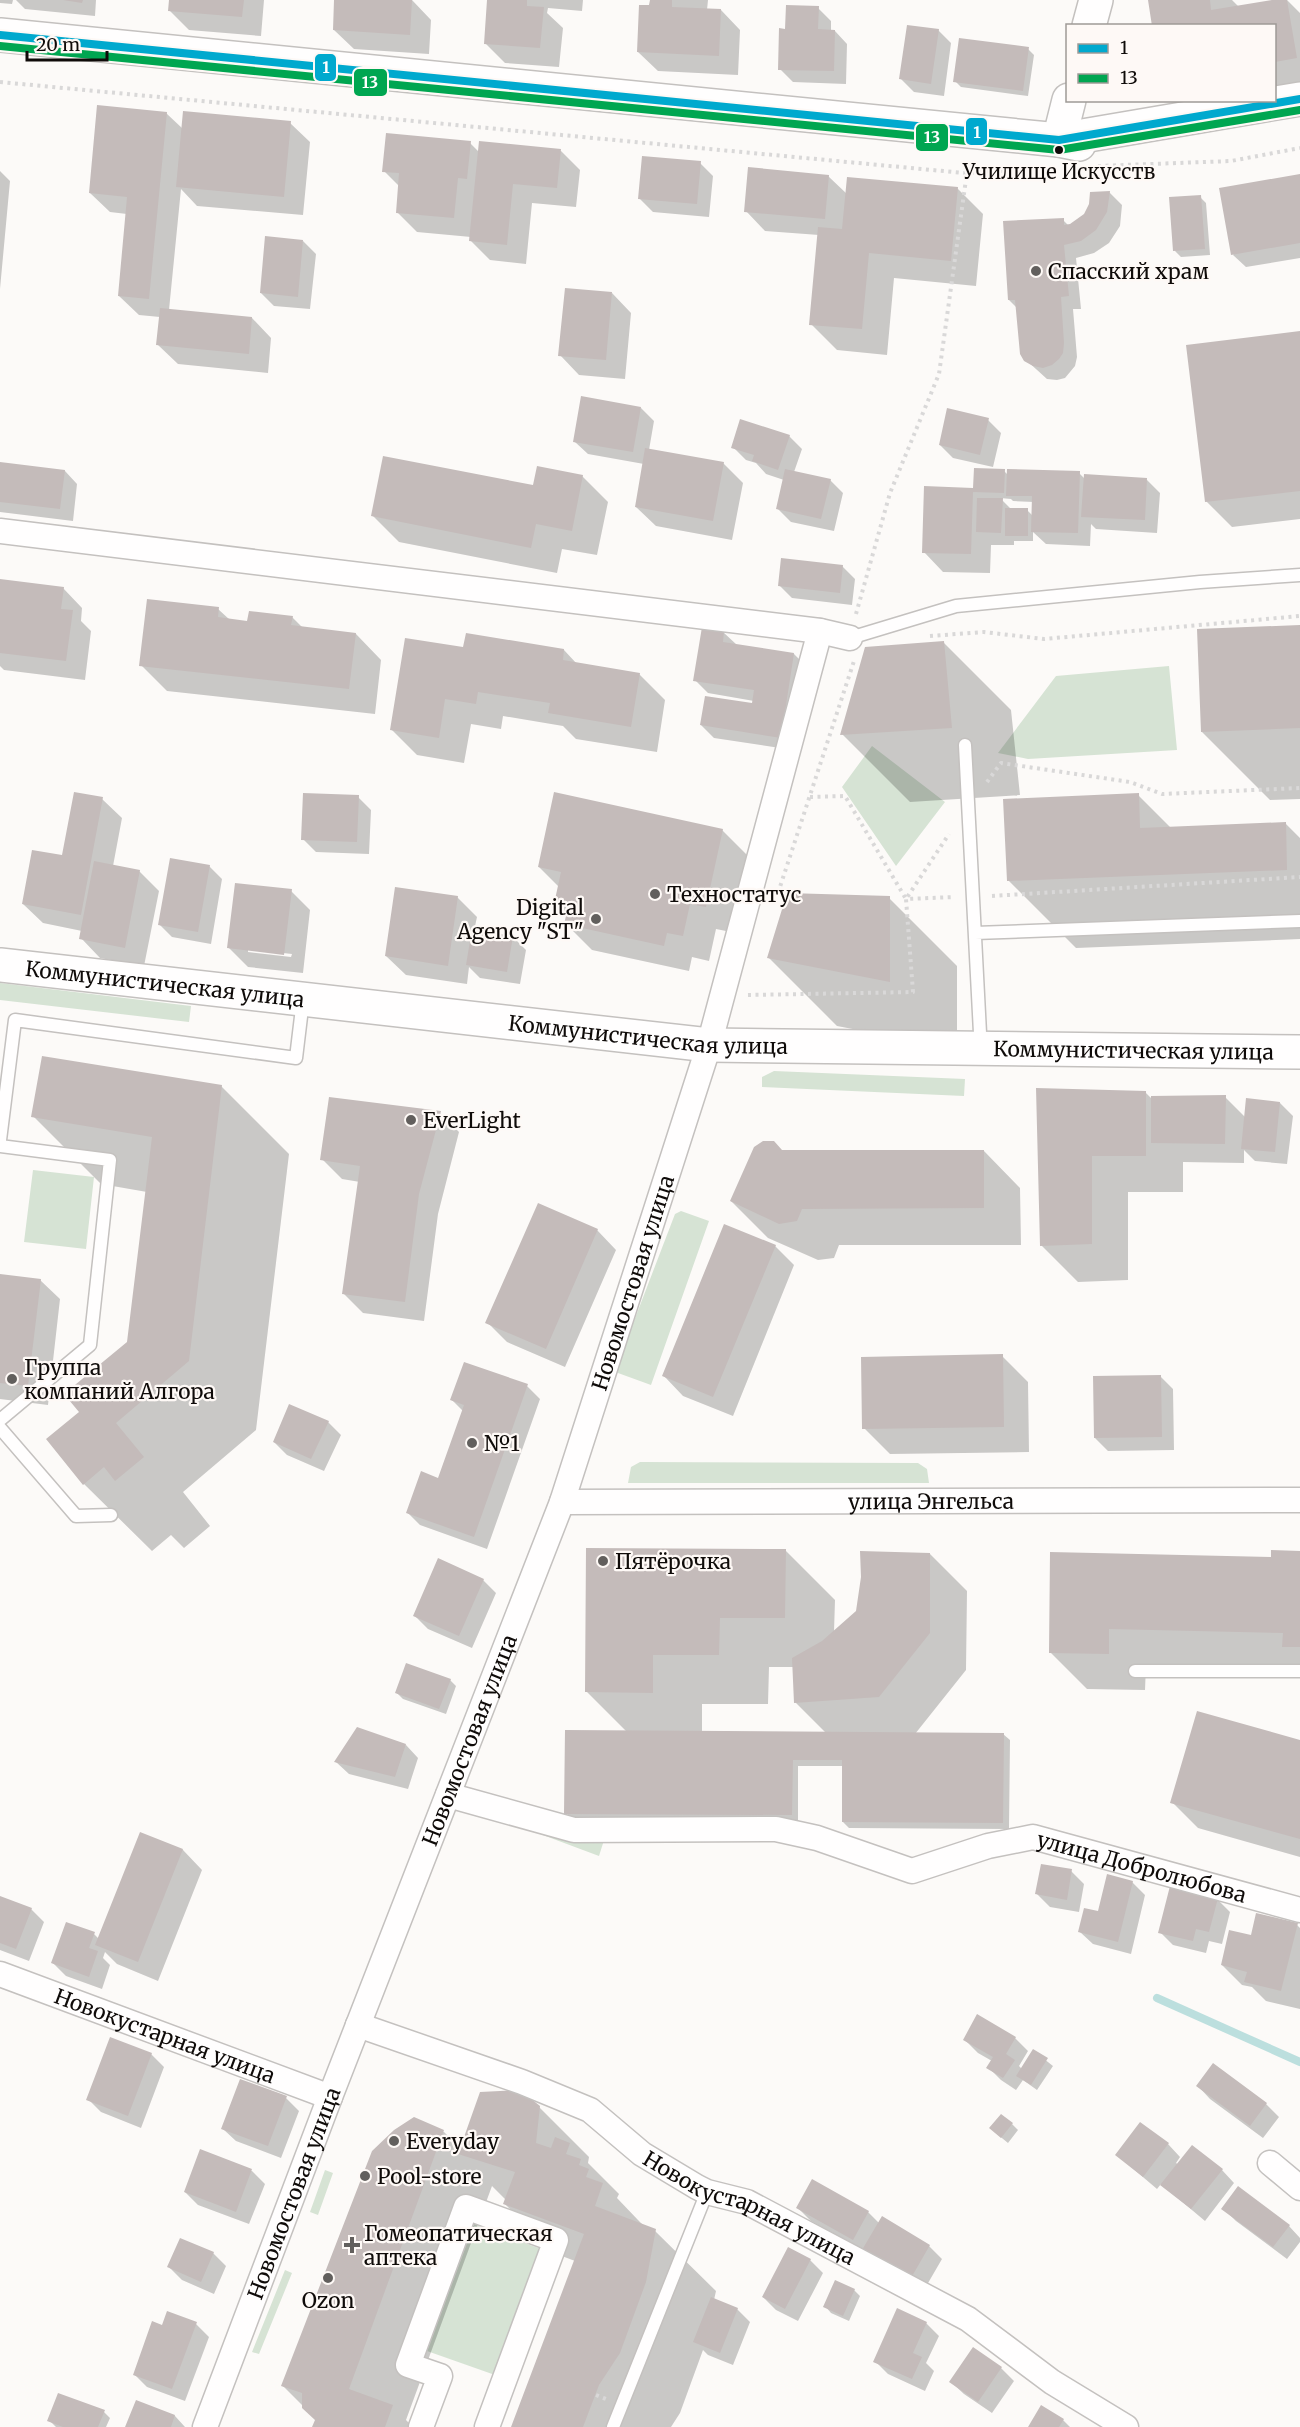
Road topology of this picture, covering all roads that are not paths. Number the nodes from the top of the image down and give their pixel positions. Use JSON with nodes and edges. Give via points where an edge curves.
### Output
{"nodes":[{"id":1,"x":1096,"y":0,"type":"edge"},
{"id":2,"x":1090,"y":24,"type":"edge"},
{"id":3,"x":0,"y":35,"type":"edge"},
{"id":4,"x":1300,"y":99,"type":"edge"},
{"id":5,"x":1068,"y":102,"type":"edge"},
{"id":6,"x":1300,"y":116,"type":"edge"},
{"id":7,"x":1059,"y":140,"type":"junction"},
{"id":8,"x":0,"y":531,"type":"edge"},
{"id":9,"x":1300,"y":575,"type":"edge"},
{"id":10,"x":820,"y":632,"type":"junction"},
{"id":11,"x":849,"y":638,"type":"joint"},
{"id":12,"x":965,"y":745,"type":"dead end"},
{"id":13,"x":1300,"y":921,"type":"edge"},
{"id":14,"x":975,"y":933,"type":"junction"},
{"id":15,"x":0,"y":965,"type":"edge"},
{"id":16,"x":303,"y":999,"type":"junction"},
{"id":17,"x":980,"y":1033,"type":"dead end"},
{"id":18,"x":709,"y":1045,"type":"junction"},
{"id":19,"x":1300,"y":1052,"type":"edge"},
{"id":20,"x":0,"y":1140,"type":"edge"},
{"id":21,"x":0,"y":1146,"type":"edge"},
{"id":22,"x":0,"y":1420,"type":"edge"},
{"id":23,"x":0,"y":1428,"type":"edge"},
{"id":24,"x":1300,"y":1500,"type":"edge"},
{"id":25,"x":562,"y":1502,"type":"junction"},
{"id":26,"x":111,"y":1515,"type":"dead end"},
{"id":27,"x":1135,"y":1671,"type":"dead end"},
{"id":28,"x":1300,"y":1671,"type":"edge"},
{"id":29,"x":448,"y":1795,"type":"junction"},
{"id":30,"x":1300,"y":1910,"type":"edge"},
{"id":31,"x":0,"y":1974,"type":"edge"},
{"id":32,"x":358,"y":2025,"type":"junction"},
{"id":33,"x":330,"y":2097,"type":"junction"},
{"id":34,"x":1270,"y":2163,"type":"dead end"},
{"id":35,"x":1300,"y":2188,"type":"edge"},
{"id":36,"x":707,"y":2192,"type":"junction"},
{"id":37,"x":205,"y":2427,"type":"edge"},
{"id":38,"x":421,"y":2427,"type":"edge"},
{"id":39,"x":487,"y":2427,"type":"edge"},
{"id":40,"x":613,"y":2427,"type":"edge"},
{"id":41,"x":1126,"y":2427,"type":"edge"}],
"edges":[{"from":1,"to":2,"type":"street"},
{"from":3,"to":7,"type":"street"},
{"from":4,"to":7,"type":"street"},
{"from":5,"to":7,"type":"street"},
{"from":6,"to":7,"type":"street","via":[[1102,149]]},
{"from":8,"to":10,"type":"street"},
{"from":9,"to":11,"type":"lane","via":[[956,606]]},
{"from":10,"to":11,"type":"street"},
{"from":10,"to":18,"type":"street","name":"Новомостовая улица"},
{"from":12,"to":14,"type":"lane"},
{"from":13,"to":14,"type":"lane"},
{"from":14,"to":17,"type":"lane"},
{"from":15,"to":16,"type":"street","name":"Коммунистическая улица"},
{"from":16,"to":18,"type":"street","name":"Коммунистическая улица"},
{"from":16,"to":20,"type":"lane","via":[[296,1058],[15,1020]]},
{"from":18,"to":19,"type":"street","name":"Коммунистическая улица"},
{"from":18,"to":25,"type":"street","name":"Новомостовая улица"},
{"from":21,"to":22,"type":"lane","via":[[110,1160],[90,1345]]},
{"from":23,"to":26,"type":"lane","via":[[76,1516]]},
{"from":24,"to":25,"type":"street","name":"улица Энгельса"},
{"from":25,"to":29,"type":"street","name":"Новомостовая улица"},
{"from":27,"to":28,"type":"lane"},
{"from":29,"to":30,"type":"street","name":"улица Добролюбова","via":[[574,1830],[776,1829],[817,1838],[912,1871],[988,1846],[1033,1837]]},
{"from":29,"to":32,"type":"street","name":"Новомостовая улица"},
{"from":31,"to":33,"type":"street","name":"Новокустарная улица"},
{"from":32,"to":33,"type":"street","name":"Новомостовая улица"},
{"from":32,"to":36,"type":"street","name":"Новокустарная улица","via":[[590,2110],[642,2154]]},
{"from":33,"to":37,"type":"street","name":"Новомостовая улица"},
{"from":34,"to":35,"type":"street"},
{"from":36,"to":40,"type":"lane"},
{"from":36,"to":41,"type":"street","name":"Новокустарная улица","via":[[747,2202],[968,2319],[1052,2382]]},
{"from":38,"to":39,"type":"street","via":[[440,2376],[408,2365],[466,2207],[556,2240]]}]}
